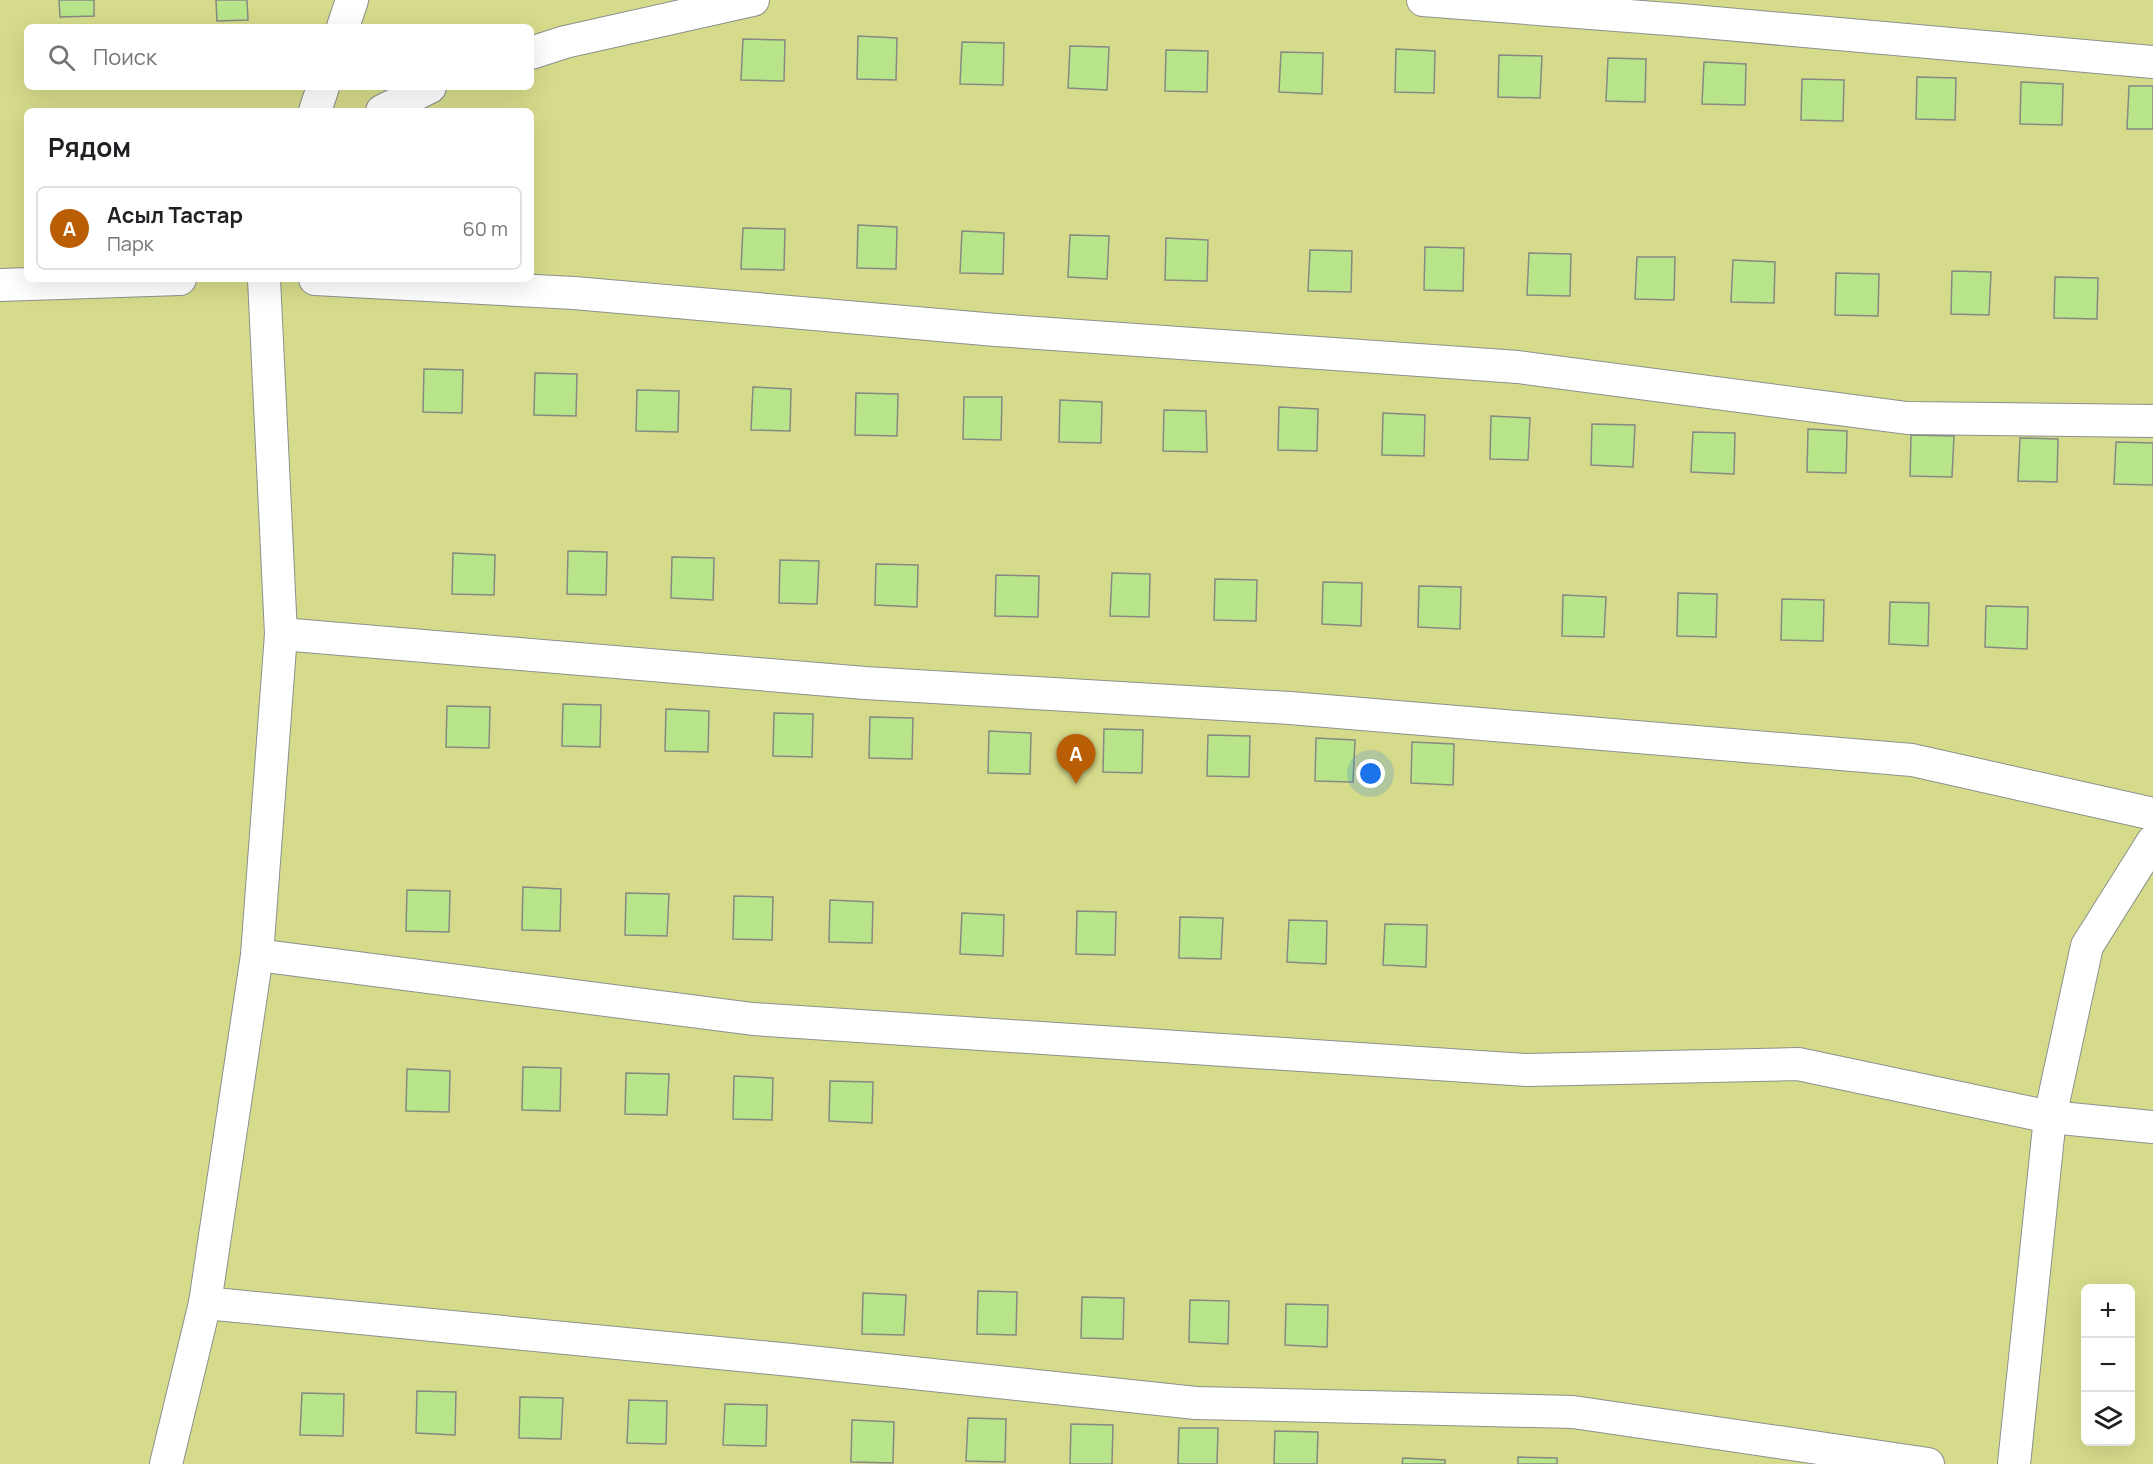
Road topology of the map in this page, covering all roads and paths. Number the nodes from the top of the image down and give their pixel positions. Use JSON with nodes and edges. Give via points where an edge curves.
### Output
{"nodes":[{"id":1,"x":352,"y":0,"type":"edge"},
{"id":2,"x":753,"y":0,"type":"edge"},
{"id":3,"x":1423,"y":0,"type":"edge"},
{"id":4,"x":344,"y":24,"type":"edge"},
{"id":5,"x":534,"y":52,"type":"edge"},
{"id":6,"x":2153,"y":62,"type":"edge"},
{"id":7,"x":322,"y":90,"type":"edge"},
{"id":8,"x":424,"y":90,"type":"edge"},
{"id":9,"x":316,"y":108,"type":"edge"},
{"id":10,"x":388,"y":108,"type":"edge"},
{"id":11,"x":90,"y":282,"type":"edge"},
{"id":12,"x":264,"y":282,"type":"edge"},
{"id":13,"x":370,"y":282,"type":"edge"},
{"id":14,"x":0,"y":285,"type":"edge"},
{"id":15,"x":2153,"y":421,"type":"edge"},
{"id":16,"x":281,"y":634,"type":"junction"},
{"id":17,"x":2153,"y":814,"type":"edge"},
{"id":18,"x":2153,"y":841,"type":"edge"},
{"id":19,"x":257,"y":955,"type":"junction"},
{"id":20,"x":2050,"y":1117,"type":"junction"},
{"id":21,"x":2153,"y":1127,"type":"edge"},
{"id":22,"x":205,"y":1304,"type":"junction"},
{"id":23,"x":165,"y":1464,"type":"edge"},
{"id":24,"x":1928,"y":1464,"type":"edge"},
{"id":25,"x":2014,"y":1464,"type":"edge"}],
"edges":[{"from":1,"to":4,"type":"street"},
{"from":2,"to":5,"type":"street"},
{"from":3,"to":6,"type":"street"},
{"from":7,"to":9,"type":"street"},
{"from":8,"to":10,"type":"street"},
{"from":11,"to":14,"type":"street"},
{"from":12,"to":16,"type":"street"},
{"from":13,"to":15,"type":"street","via":[[574,293],[996,330],[1518,367],[1907,418]]},
{"from":16,"to":17,"type":"street","via":[[865,683],[1290,708],[1912,760]]},
{"from":16,"to":19,"type":"street"},
{"from":18,"to":20,"type":"street","via":[[2087,946]]},
{"from":19,"to":20,"type":"street","via":[[765,1019],[1527,1070],[1798,1064]]},
{"from":19,"to":22,"type":"street"},
{"from":20,"to":21,"type":"street"},
{"from":20,"to":25,"type":"street"},
{"from":22,"to":23,"type":"street"},
{"from":22,"to":24,"type":"street","via":[[1196,1403],[1573,1412]]}]}
